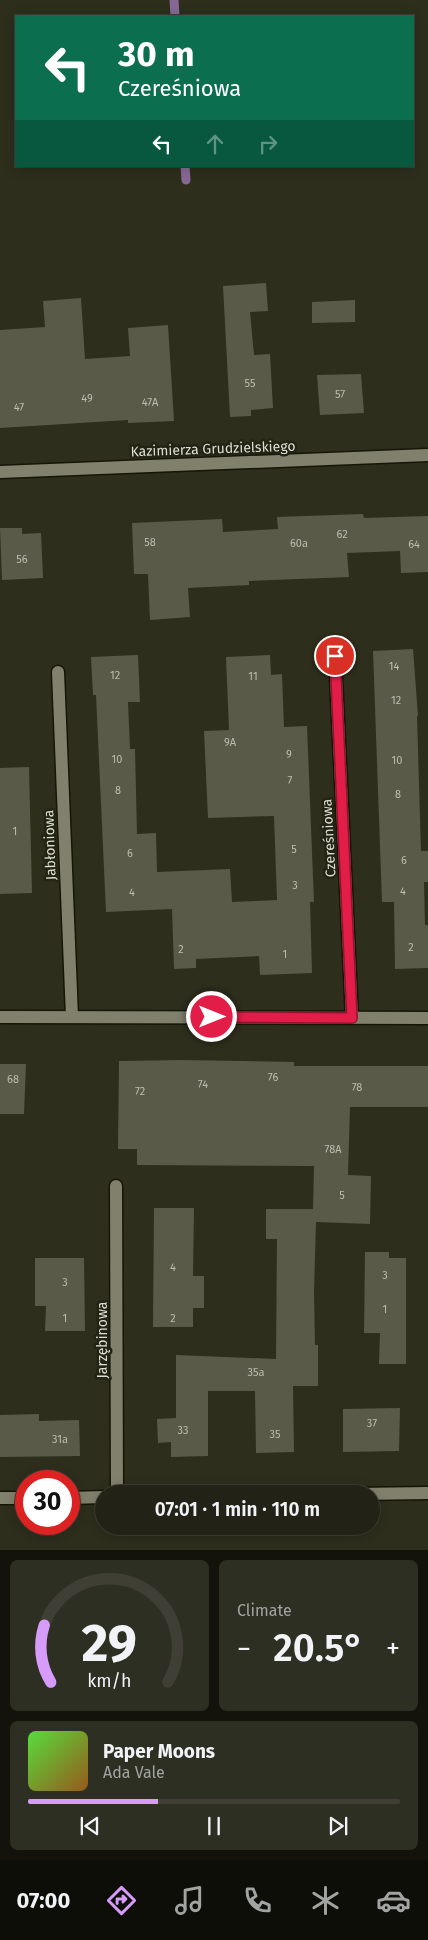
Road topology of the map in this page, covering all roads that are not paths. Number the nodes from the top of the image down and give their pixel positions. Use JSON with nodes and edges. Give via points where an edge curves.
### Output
{"nodes":[{"id":1,"x":428,"y":455,"type":"edge"},
{"id":2,"x":0,"y":472,"type":"edge"},
{"id":3,"x":335,"y":656,"type":"dead end"},
{"id":4,"x":58,"y":672,"type":"dead end"},
{"id":5,"x":0,"y":1017,"type":"edge"},
{"id":6,"x":72,"y":1017,"type":"junction"},
{"id":7,"x":352,"y":1018,"type":"junction"},
{"id":8,"x":428,"y":1018,"type":"edge"},
{"id":9,"x":116,"y":1186,"type":"dead end"},
{"id":10,"x":117,"y":1485,"type":"edge"},
{"id":11,"x":428,"y":1493,"type":"edge"},
{"id":12,"x":380,"y":1494,"type":"edge"},
{"id":13,"x":95,"y":1497,"type":"edge"},
{"id":14,"x":0,"y":1498,"type":"edge"},
{"id":15,"x":15,"y":1498,"type":"edge"},
{"id":16,"x":80,"y":1498,"type":"edge"}],
"edges":[{"from":1,"to":2,"type":"street","name":"Kazimierza Grudzielskiego"},
{"from":3,"to":7,"type":"street","name":"Czereśniowa"},
{"from":4,"to":6,"type":"street","name":"Jabłoniowa"},
{"from":5,"to":6,"type":"street"},
{"from":6,"to":7,"type":"street"},
{"from":7,"to":8,"type":"street"},
{"from":9,"to":10,"type":"street","name":"Jarzębinowa"},
{"from":11,"to":12,"type":"street"},
{"from":13,"to":16,"type":"street"},
{"from":14,"to":15,"type":"street"}]}
